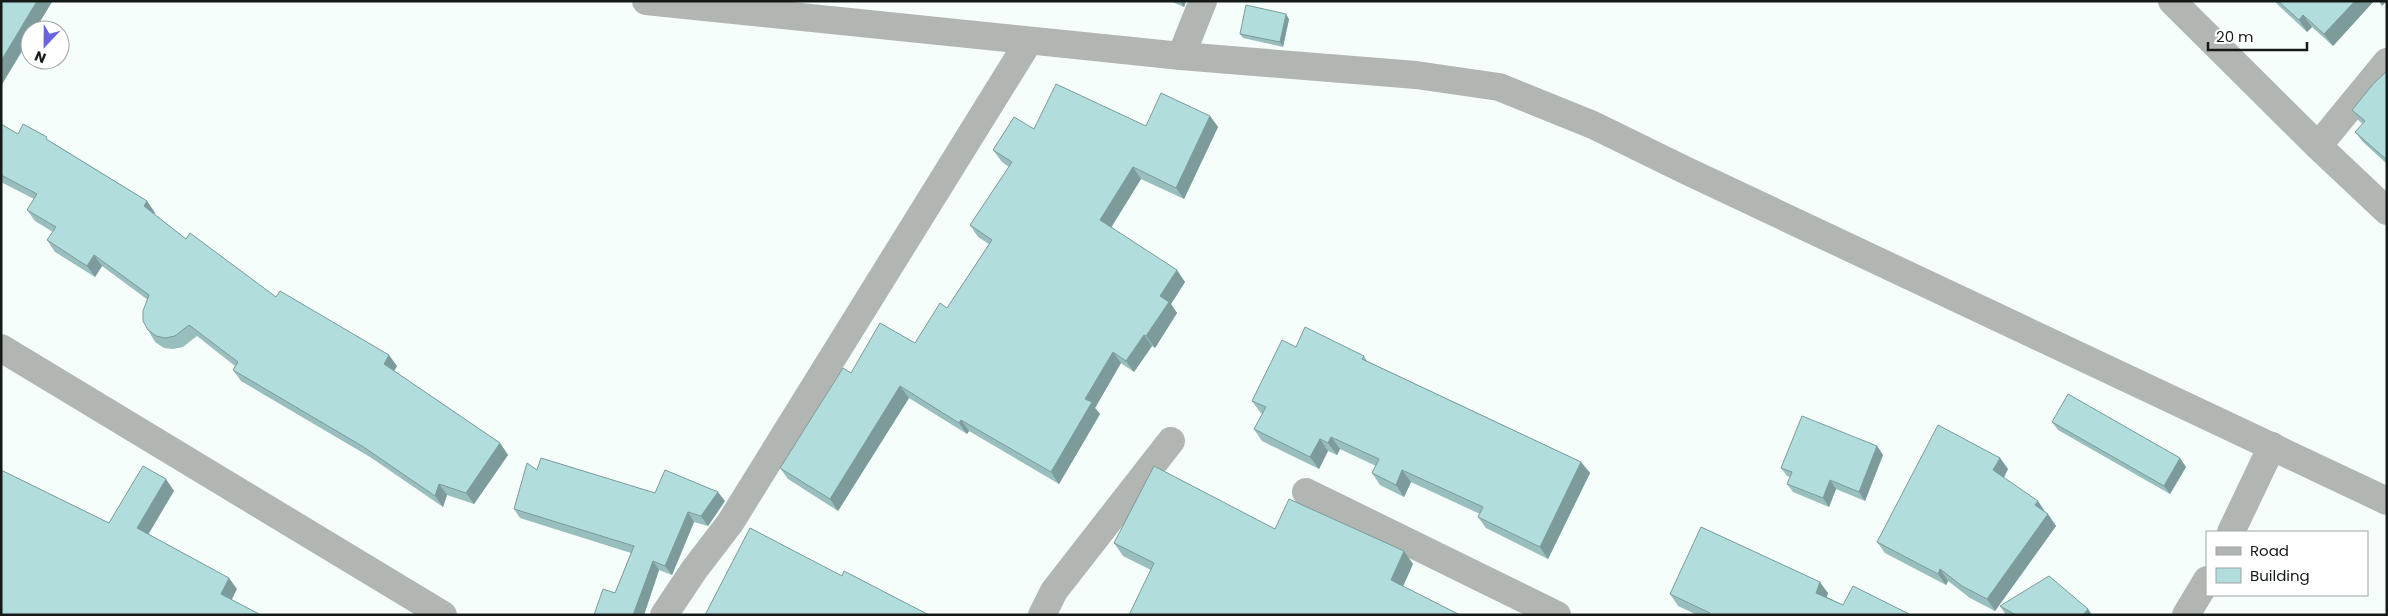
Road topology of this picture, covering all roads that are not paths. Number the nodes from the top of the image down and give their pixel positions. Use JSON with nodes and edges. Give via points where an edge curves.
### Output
{"nodes":[{"id":1,"x":646,"y":1,"type":"edge"},
{"id":2,"x":1203,"y":1,"type":"edge"},
{"id":3,"x":2172,"y":1,"type":"edge"},
{"id":4,"x":1029,"y":41,"type":"junction"},
{"id":5,"x":1181,"y":56,"type":"junction"},
{"id":6,"x":2387,"y":62,"type":"edge"},
{"id":7,"x":2318,"y":146,"type":"junction"},
{"id":8,"x":2387,"y":211,"type":"edge"},
{"id":9,"x":1,"y":348,"type":"edge"},
{"id":10,"x":1171,"y":442,"type":"dead end"},
{"id":11,"x":2272,"y":446,"type":"junction"},
{"id":12,"x":1306,"y":492,"type":"dead end"},
{"id":13,"x":2387,"y":501,"type":"edge"},
{"id":14,"x":2231,"y":531,"type":"edge"},
{"id":15,"x":2206,"y":582,"type":"edge"},
{"id":16,"x":443,"y":615,"type":"edge"},
{"id":17,"x":664,"y":615,"type":"edge"},
{"id":18,"x":1042,"y":615,"type":"edge"},
{"id":19,"x":1557,"y":615,"type":"edge"},
{"id":20,"x":2186,"y":615,"type":"edge"}],
"edges":[{"from":1,"to":4,"type":"street"},
{"from":2,"to":5,"type":"street"},
{"from":3,"to":7,"type":"street"},
{"from":4,"to":5,"type":"street"},
{"from":4,"to":17,"type":"street","via":[[730,523]]},
{"from":5,"to":11,"type":"street","via":[[1416,75],[1499,87],[1593,125]]},
{"from":6,"to":7,"type":"street"},
{"from":7,"to":8,"type":"street"},
{"from":9,"to":16,"type":"street"},
{"from":10,"to":18,"type":"street","via":[[1054,591]]},
{"from":11,"to":13,"type":"street"},
{"from":11,"to":14,"type":"street"},
{"from":12,"to":19,"type":"street"},
{"from":15,"to":20,"type":"street"}]}
